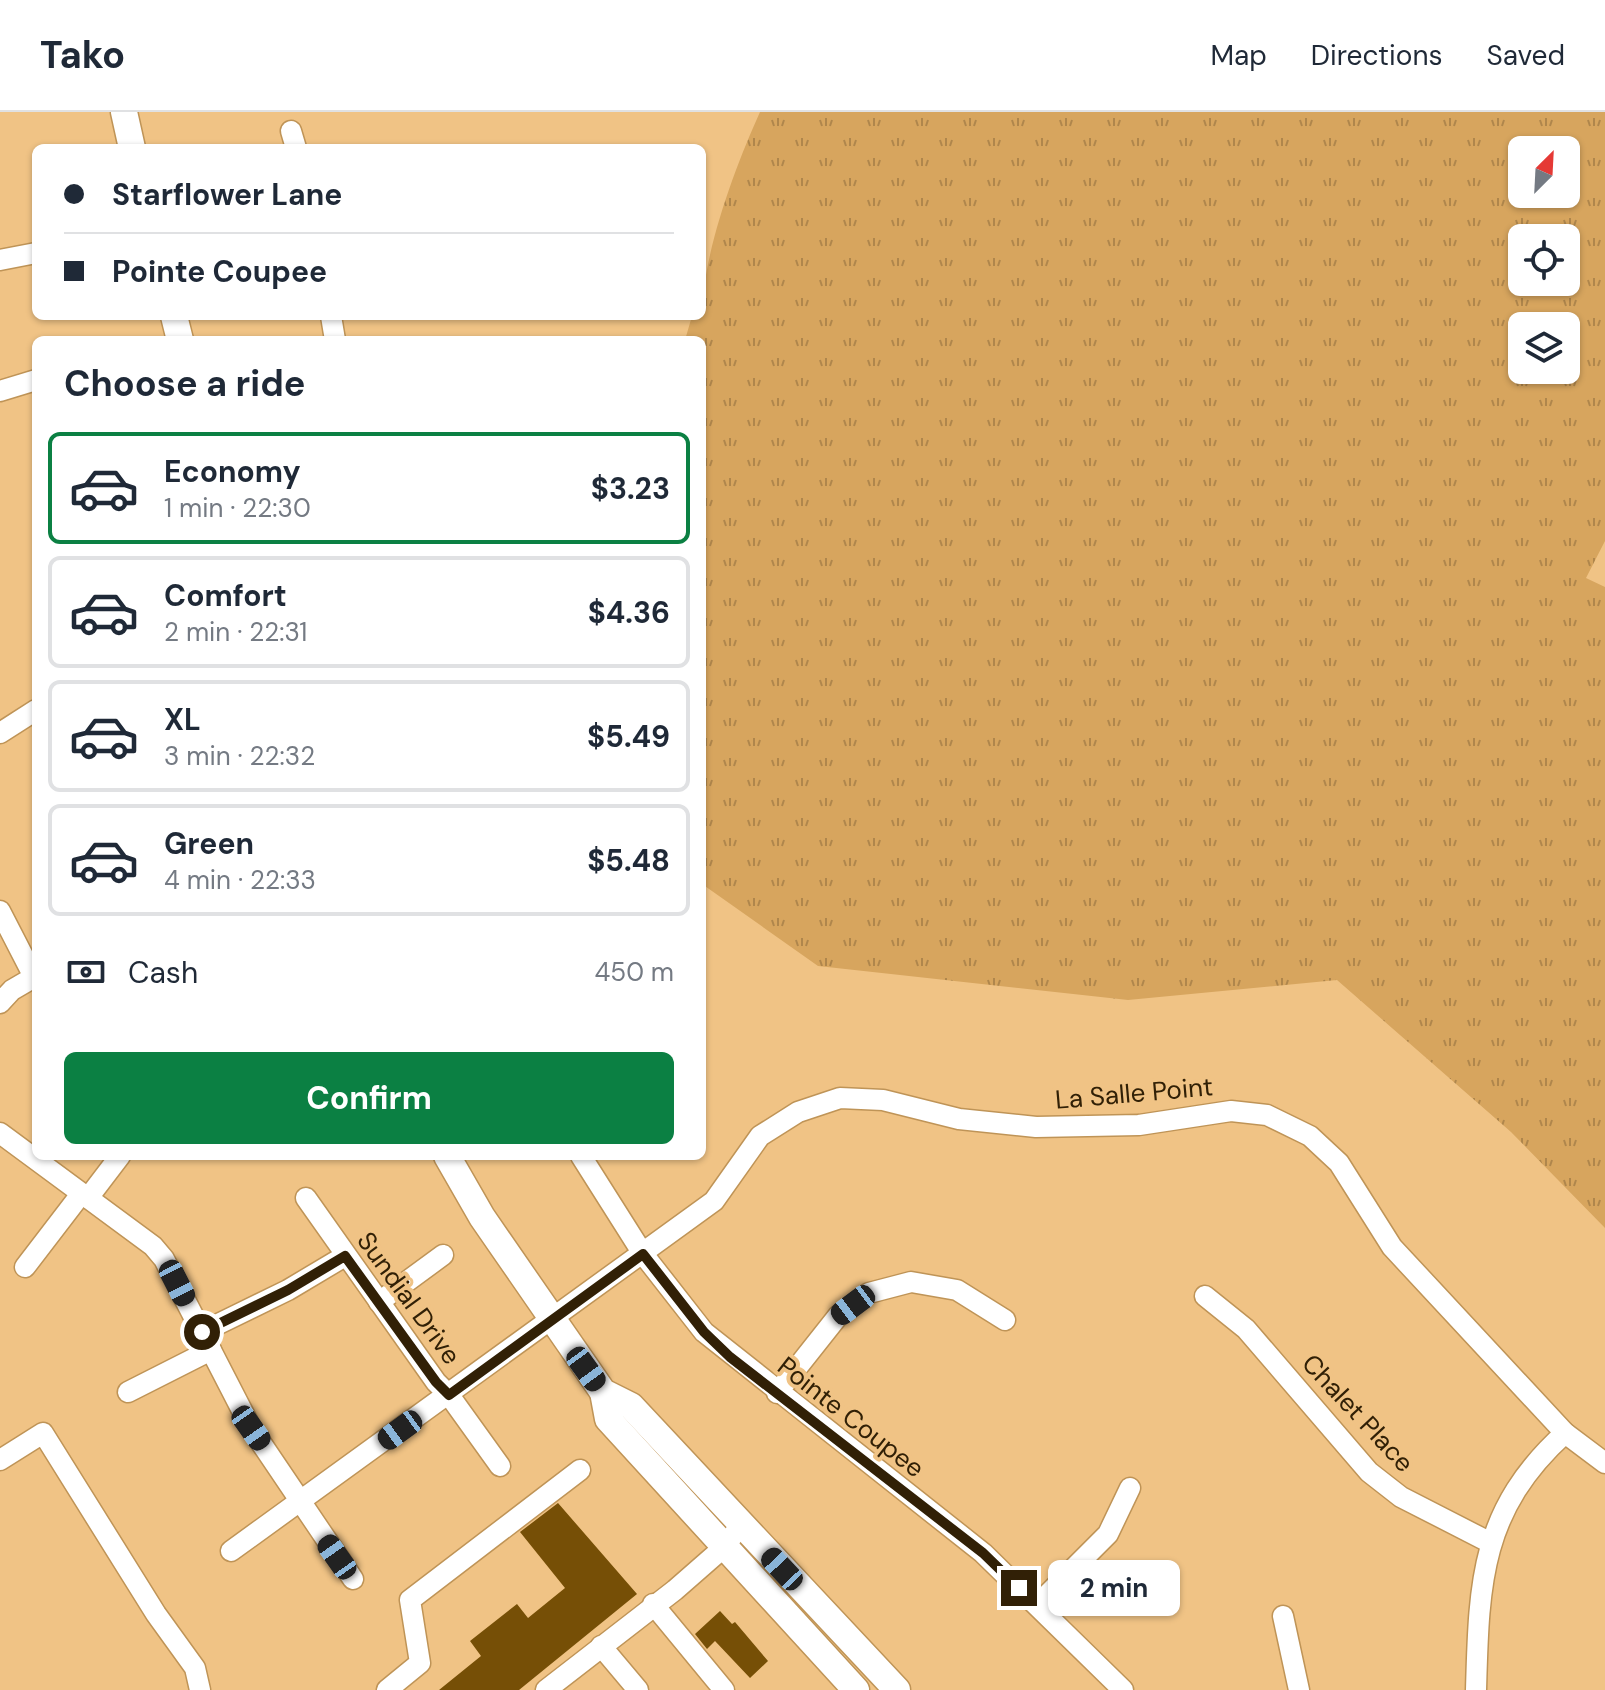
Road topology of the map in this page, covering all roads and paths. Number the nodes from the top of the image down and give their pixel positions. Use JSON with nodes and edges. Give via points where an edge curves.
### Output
{"nodes":[{"id":1,"x":124,"y":112,"type":"edge"},
{"id":2,"x":131,"y":144,"type":"edge"},
{"id":3,"x":32,"y":254,"type":"edge"},
{"id":4,"x":0,"y":260,"type":"edge"},
{"id":5,"x":32,"y":381,"type":"edge"},
{"id":6,"x":0,"y":391,"type":"edge"},
{"id":7,"x":32,"y":713,"type":"edge"},
{"id":8,"x":0,"y":733,"type":"edge"},
{"id":9,"x":0,"y":911,"type":"edge"},
{"id":10,"x":32,"y":970,"type":"edge"},
{"id":11,"x":32,"y":978,"type":"edge"},
{"id":12,"x":0,"y":1003,"type":"edge"},
{"id":13,"x":0,"y":1133,"type":"edge"},
{"id":14,"x":32,"y":1157,"type":"edge"},
{"id":15,"x":36,"y":1160,"type":"edge"},
{"id":16,"x":116,"y":1160,"type":"edge"},
{"id":17,"x":449,"y":1160,"type":"edge"},
{"id":18,"x":584,"y":1160,"type":"edge"},
{"id":19,"x":85,"y":1196,"type":"junction"},
{"id":20,"x":306,"y":1198,"type":"dead end"},
{"id":21,"x":643,"y":1254,"type":"junction"},
{"id":22,"x":443,"y":1255,"type":"dead end"},
{"id":23,"x":345,"y":1256,"type":"junction"},
{"id":24,"x":25,"y":1267,"type":"dead end"},
{"id":25,"x":1205,"y":1296,"type":"dead end"},
{"id":26,"x":379,"y":1302,"type":"junction"},
{"id":27,"x":1005,"y":1320,"type":"dead end"},
{"id":28,"x":551,"y":1321,"type":"junction"},
{"id":29,"x":206,"y":1341,"type":"junction"},
{"id":30,"x":128,"y":1392,"type":"dead end"},
{"id":31,"x":603,"y":1392,"type":"junction"},
{"id":32,"x":777,"y":1393,"type":"junction"},
{"id":33,"x":449,"y":1395,"type":"junction"},
{"id":34,"x":1565,"y":1433,"type":"junction"},
{"id":35,"x":0,"y":1460,"type":"edge"},
{"id":36,"x":1605,"y":1463,"type":"edge"},
{"id":37,"x":500,"y":1466,"type":"dead end"},
{"id":38,"x":580,"y":1470,"type":"dead end"},
{"id":39,"x":1130,"y":1488,"type":"dead end"},
{"id":40,"x":302,"y":1500,"type":"junction"},
{"id":41,"x":741,"y":1525,"type":"junction"},
{"id":42,"x":1489,"y":1542,"type":"junction"},
{"id":43,"x":723,"y":1548,"type":"junction"},
{"id":44,"x":231,"y":1551,"type":"dead end"},
{"id":45,"x":353,"y":1579,"type":"dead end"},
{"id":46,"x":653,"y":1604,"type":"junction"},
{"id":47,"x":1037,"y":1605,"type":"junction"},
{"id":48,"x":1283,"y":1616,"type":"dead end"},
{"id":49,"x":601,"y":1646,"type":"junction"},
{"id":50,"x":200,"y":1690,"type":"edge"},
{"id":51,"x":387,"y":1690,"type":"edge"},
{"id":52,"x":546,"y":1690,"type":"edge"},
{"id":53,"x":638,"y":1690,"type":"edge"},
{"id":54,"x":724,"y":1690,"type":"edge"},
{"id":55,"x":856,"y":1690,"type":"edge"},
{"id":56,"x":897,"y":1690,"type":"edge"},
{"id":57,"x":1123,"y":1690,"type":"edge"},
{"id":58,"x":1299,"y":1690,"type":"edge"},
{"id":59,"x":1476,"y":1690,"type":"edge"}],
"edges":[{"from":1,"to":2,"type":"main road"},
{"from":3,"to":4,"type":"street"},
{"from":5,"to":6,"type":"street"},
{"from":7,"to":8,"type":"street"},
{"from":9,"to":10,"type":"street"},
{"from":11,"to":12,"type":"street"},
{"from":13,"to":14,"type":"street"},
{"from":15,"to":19,"type":"street"},
{"from":16,"to":19,"type":"street"},
{"from":17,"to":28,"type":"main road"},
{"from":18,"to":21,"type":"street","name":"Pointe Coupee"},
{"from":19,"to":24,"type":"street"},
{"from":19,"to":29,"type":"street","via":[[164,1259]]},
{"from":20,"to":23,"type":"street","name":"Sundial Drive"},
{"from":21,"to":28,"type":"street","name":"La Salle Point"},
{"from":21,"to":32,"type":"street","name":"Pointe Coupee","via":[[704,1332]]},
{"from":21,"to":34,"type":"street","name":"La Salle Point","via":[[714,1201],[760,1136],[798,1112],[840,1098],[883,1100],[959,1119],[1036,1127],[1139,1125],[1231,1111],[1267,1115],[1310,1136],[1339,1163],[1392,1247]]},
{"from":22,"to":26,"type":"street"},
{"from":23,"to":26,"type":"street","name":"Sundial Drive"},
{"from":23,"to":29,"type":"street"},
{"from":25,"to":42,"type":"street","name":"Chalet Place","via":[[1246,1329],[1369,1472],[1401,1497]]},
{"from":26,"to":33,"type":"street","name":"Sundial Drive"},
{"from":27,"to":32,"type":"street","via":[[957,1290],[911,1282],[869,1293],[838,1316]]},
{"from":28,"to":31,"type":"main road"},
{"from":28,"to":33,"type":"street","name":"La Salle Point"},
{"from":29,"to":30,"type":"street"},
{"from":29,"to":40,"type":"street","via":[[251,1428]]},
{"from":31,"to":41,"type":"main road","via":[[631,1406]]},
{"from":31,"to":43,"type":"main road","via":[[608,1419]]},
{"from":32,"to":47,"type":"street","name":"Pointe Coupee","via":[[983,1553]]},
{"from":33,"to":37,"type":"street","name":"Sundial Drive"},
{"from":33,"to":40,"type":"street","name":"La Salle Point"},
{"from":34,"to":36,"type":"street","name":"La Salle Point"},
{"from":34,"to":42,"type":"street","via":[[1537,1459]]},
{"from":35,"to":50,"type":"street","via":[[43,1433],[195,1668]]},
{"from":38,"to":51,"type":"street","via":[[410,1600],[420,1663]]},
{"from":39,"to":47,"type":"street","via":[[1108,1534]]},
{"from":40,"to":44,"type":"street","name":"La Salle Point"},
{"from":40,"to":45,"type":"street"},
{"from":41,"to":43,"type":"street"},
{"from":41,"to":56,"type":"main road"},
{"from":42,"to":59,"type":"street","via":[[1478,1606]]},
{"from":43,"to":46,"type":"street"},
{"from":43,"to":55,"type":"main road"},
{"from":46,"to":49,"type":"street"},
{"from":46,"to":54,"type":"street"},
{"from":47,"to":57,"type":"street","name":"Pointe Coupee"},
{"from":48,"to":58,"type":"street"},
{"from":49,"to":52,"type":"street"},
{"from":49,"to":53,"type":"street"}]}
